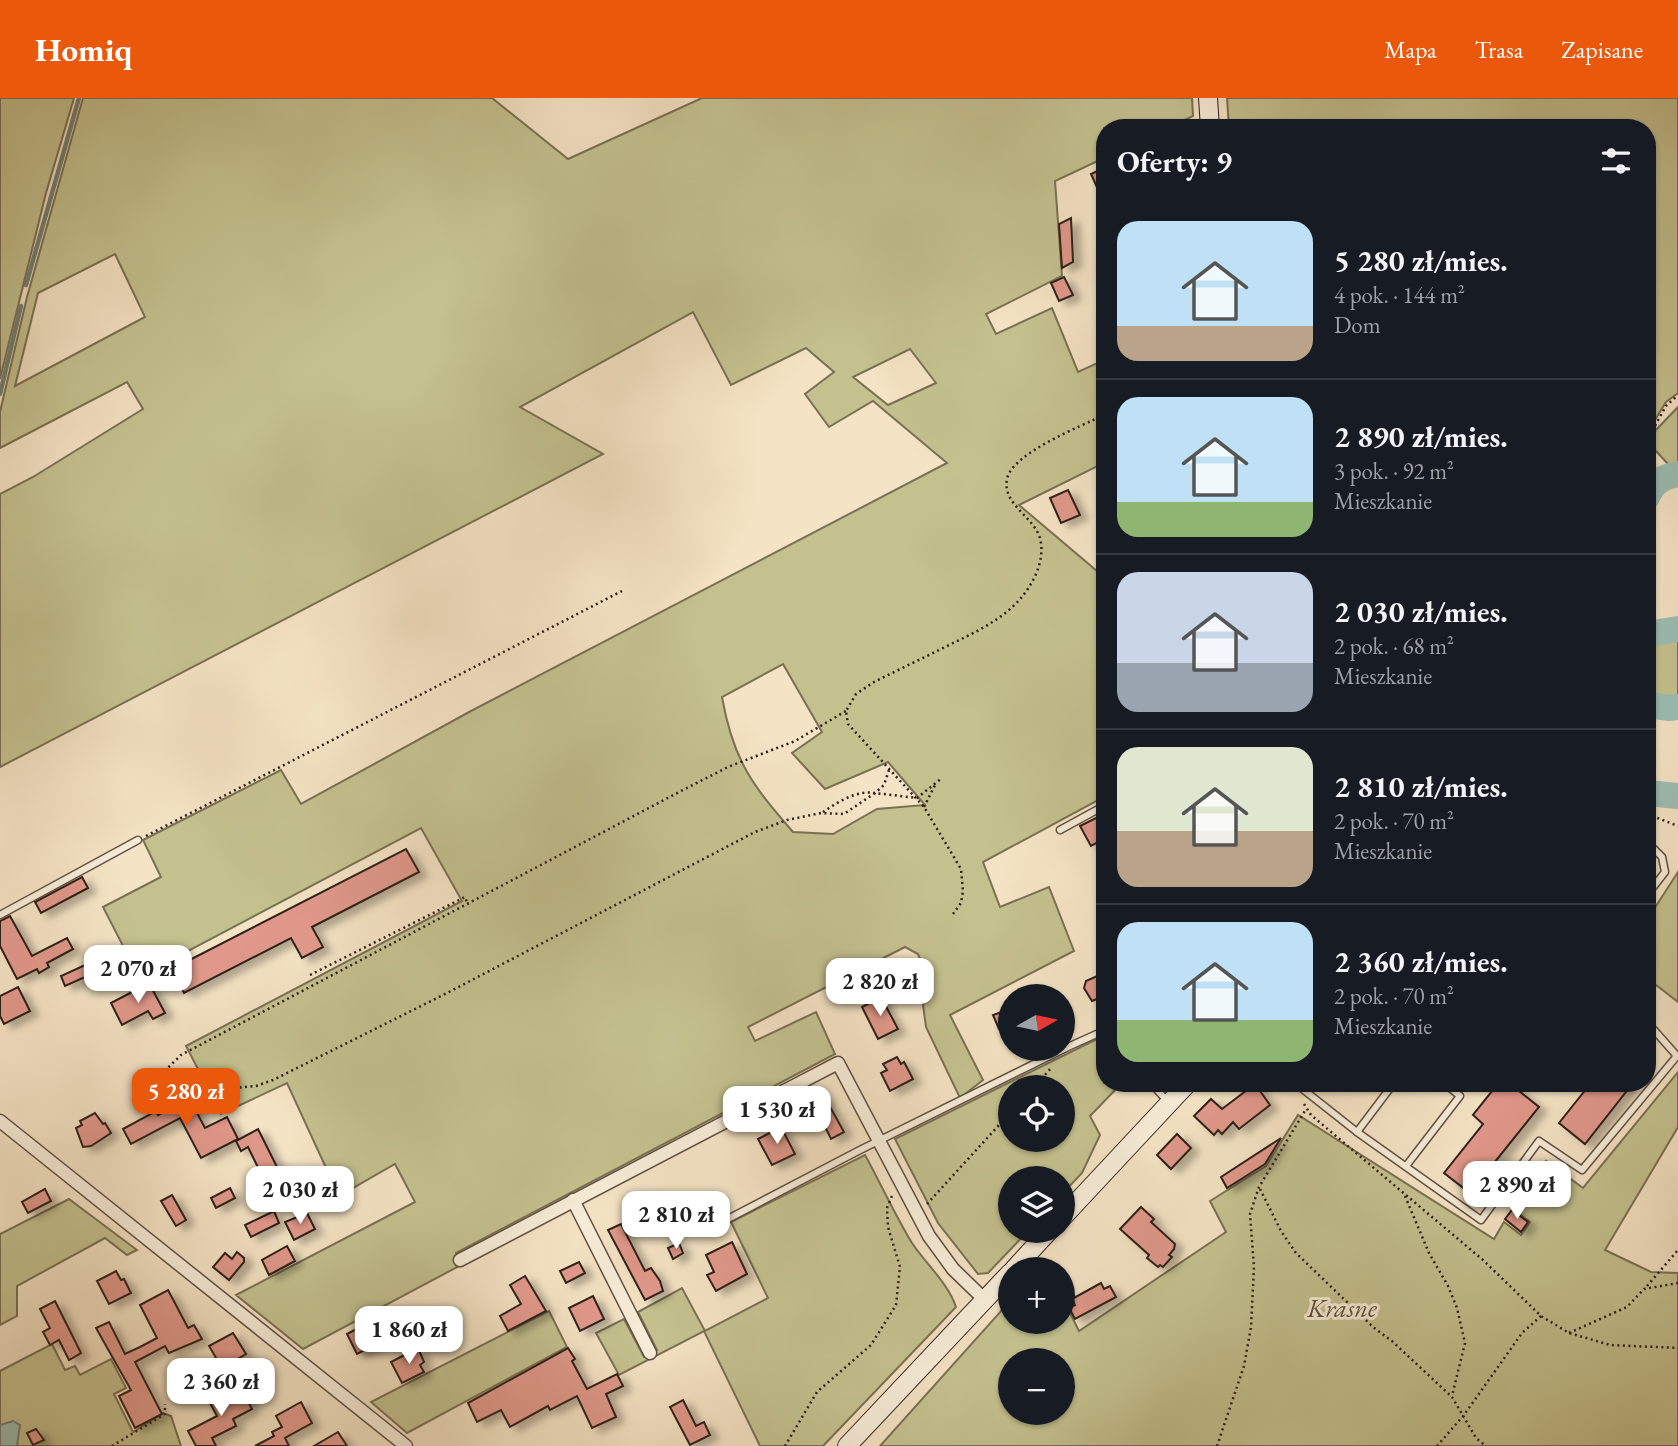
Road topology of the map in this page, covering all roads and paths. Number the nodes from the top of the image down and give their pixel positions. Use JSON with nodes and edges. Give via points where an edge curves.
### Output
{"nodes":[{"id":1,"x":1208,"y":98,"type":"edge"},
{"id":2,"x":1209,"y":119,"type":"edge"},
{"id":3,"x":1678,"y":395,"type":"edge"},
{"id":4,"x":1096,"y":419,"type":"edge"},
{"id":5,"x":1656,"y":424,"type":"edge"},
{"id":6,"x":622,"y":591,"type":"dead end"},
{"id":7,"x":846,"y":711,"type":"junction"},
{"id":8,"x":890,"y":767,"type":"junction"},
{"id":9,"x":942,"y":778,"type":"dead end"},
{"id":10,"x":935,"y":783,"type":"junction"},
{"id":11,"x":875,"y":793,"type":"junction"},
{"id":12,"x":917,"y":798,"type":"junction"},
{"id":13,"x":925,"y":807,"type":"junction"},
{"id":14,"x":1096,"y":810,"type":"edge"},
{"id":15,"x":821,"y":813,"type":"junction"},
{"id":16,"x":1656,"y":817,"type":"edge"},
{"id":17,"x":1678,"y":826,"type":"edge"},
{"id":18,"x":1060,"y":830,"type":"dead end"},
{"id":19,"x":138,"y":840,"type":"joint"},
{"id":20,"x":1656,"y":851,"type":"edge"},
{"id":21,"x":1656,"y":884,"type":"edge"},
{"id":22,"x":468,"y":905,"type":"junction"},
{"id":23,"x":953,"y":914,"type":"dead end"},
{"id":24,"x":0,"y":915,"type":"edge"},
{"id":25,"x":310,"y":975,"type":"dead end"},
{"id":26,"x":1656,"y":1032,"type":"edge"},
{"id":27,"x":1096,"y":1034,"type":"edge"},
{"id":28,"x":1656,"y":1081,"type":"edge"},
{"id":29,"x":234,"y":1088,"type":"dead end"},
{"id":30,"x":1160,"y":1092,"type":"edge"},
{"id":31,"x":1180,"y":1092,"type":"edge"},
{"id":32,"x":1308,"y":1092,"type":"edge"},
{"id":33,"x":1387,"y":1092,"type":"edge"},
{"id":34,"x":1455,"y":1092,"type":"edge"},
{"id":35,"x":1647,"y":1092,"type":"edge"},
{"id":36,"x":137,"y":1098,"type":"dead end"},
{"id":37,"x":1170,"y":1103,"type":"junction"},
{"id":38,"x":1306,"y":1109,"type":"dead end"},
{"id":39,"x":1311,"y":1115,"type":"dead end"},
{"id":40,"x":0,"y":1121,"type":"edge"},
{"id":41,"x":998,"y":1126,"type":"edge"},
{"id":42,"x":1357,"y":1132,"type":"junction"},
{"id":43,"x":879,"y":1141,"type":"junction"},
{"id":44,"x":1406,"y":1166,"type":"junction"},
{"id":45,"x":903,"y":1187,"type":"junction"},
{"id":46,"x":1259,"y":1187,"type":"junction"},
{"id":47,"x":1404,"y":1193,"type":"junction"},
{"id":48,"x":573,"y":1200,"type":"junction"},
{"id":49,"x":927,"y":1204,"type":"dead end"},
{"id":50,"x":1075,"y":1204,"type":"edge"},
{"id":51,"x":726,"y":1220,"type":"dead end"},
{"id":52,"x":1038,"y":1243,"type":"edge"},
{"id":53,"x":1678,"y":1250,"type":"edge"},
{"id":54,"x":1025,"y":1257,"type":"edge"},
{"id":55,"x":460,"y":1260,"type":"dead end"},
{"id":56,"x":1678,"y":1283,"type":"edge"},
{"id":57,"x":998,"y":1286,"type":"edge"},
{"id":58,"x":1644,"y":1289,"type":"junction"},
{"id":59,"x":985,"y":1300,"type":"junction"},
{"id":60,"x":1541,"y":1316,"type":"junction"},
{"id":61,"x":1569,"y":1333,"type":"junction"},
{"id":62,"x":1678,"y":1348,"type":"edge"},
{"id":63,"x":650,"y":1353,"type":"dead end"},
{"id":64,"x":1452,"y":1397,"type":"junction"},
{"id":65,"x":164,"y":1404,"type":"dead end"},
{"id":66,"x":1464,"y":1415,"type":"junction"},
{"id":67,"x":112,"y":1446,"type":"edge"},
{"id":68,"x":406,"y":1446,"type":"edge"},
{"id":69,"x":785,"y":1446,"type":"edge"},
{"id":70,"x":847,"y":1446,"type":"edge"},
{"id":71,"x":1217,"y":1446,"type":"edge"},
{"id":72,"x":1437,"y":1446,"type":"edge"},
{"id":73,"x":1486,"y":1446,"type":"edge"}],
"edges":[{"from":1,"to":2,"type":"street"},
{"from":3,"to":5,"type":"path"},
{"from":4,"to":7,"type":"path","via":[[1020,460],[1009,473],[1008,494],[1035,527],[1042,549],[1034,579],[1017,604],[993,623],[874,682],[856,694]]},
{"from":6,"to":19,"type":"path"},
{"from":7,"to":8,"type":"path","via":[[848,724]]},
{"from":7,"to":22,"type":"path","via":[[795,741],[681,791]]},
{"from":8,"to":11,"type":"path","via":[[884,785]]},
{"from":8,"to":12,"type":"path"},
{"from":9,"to":10,"type":"path"},
{"from":10,"to":12,"type":"path"},
{"from":10,"to":13,"type":"path"},
{"from":11,"to":12,"type":"path"},
{"from":11,"to":15,"type":"path","via":[[846,798]]},
{"from":11,"to":15,"type":"path","via":[[844,814]]},
{"from":12,"to":13,"type":"path"},
{"from":13,"to":23,"type":"path","via":[[961,869],[961,903]]},
{"from":14,"to":18,"type":"lane"},
{"from":15,"to":29,"type":"path","via":[[755,832],[273,1080]]},
{"from":16,"to":17,"type":"path"},
{"from":19,"to":24,"type":"lane"},
{"from":20,"to":21,"type":"lane","via":[[1665,872]]},
{"from":22,"to":25,"type":"path","via":[[465,897]]},
{"from":22,"to":36,"type":"path","via":[[181,1055]]},
{"from":26,"to":28,"type":"lane","via":[[1677,1056]]},
{"from":27,"to":43,"type":"lane"},
{"from":30,"to":37,"type":"lane"},
{"from":31,"to":37,"type":"street"},
{"from":32,"to":42,"type":"lane"},
{"from":33,"to":42,"type":"lane"},
{"from":34,"to":44,"type":"lane","via":[[1460,1096]]},
{"from":35,"to":44,"type":"lane","via":[[1582,1170],[1539,1141],[1481,1220]]},
{"from":37,"to":50,"type":"street"},
{"from":38,"to":46,"type":"path"},
{"from":39,"to":47,"type":"path"},
{"from":40,"to":68,"type":"street"},
{"from":41,"to":49,"type":"path"},
{"from":42,"to":44,"type":"lane"},
{"from":43,"to":45,"type":"street"},
{"from":43,"to":48,"type":"street","via":[[838,1063]]},
{"from":43,"to":51,"type":"lane"},
{"from":45,"to":59,"type":"street","via":[[937,1248]]},
{"from":45,"to":69,"type":"path","via":[[893,1193],[887,1208],[900,1267],[896,1305],[871,1345],[817,1392]]},
{"from":46,"to":64,"type":"path","via":[[1296,1253]]},
{"from":46,"to":71,"type":"path","via":[[1250,1214],[1254,1267],[1251,1327],[1244,1366]]},
{"from":47,"to":60,"type":"path"},
{"from":47,"to":64,"type":"path","via":[[1448,1286],[1465,1343]]},
{"from":48,"to":55,"type":"street"},
{"from":48,"to":63,"type":"street"},
{"from":52,"to":54,"type":"street"},
{"from":53,"to":58,"type":"path"},
{"from":56,"to":58,"type":"path"},
{"from":57,"to":59,"type":"street"},
{"from":58,"to":61,"type":"path","via":[[1627,1307]]},
{"from":59,"to":70,"type":"street"},
{"from":60,"to":61,"type":"path"},
{"from":60,"to":66,"type":"path","via":[[1522,1333]]},
{"from":61,"to":62,"type":"path","via":[[1610,1345]]},
{"from":64,"to":66,"type":"path"},
{"from":65,"to":67,"type":"path","via":[[165,1414]]},
{"from":66,"to":72,"type":"path"},
{"from":66,"to":73,"type":"path","via":[[1476,1438]]}]}
